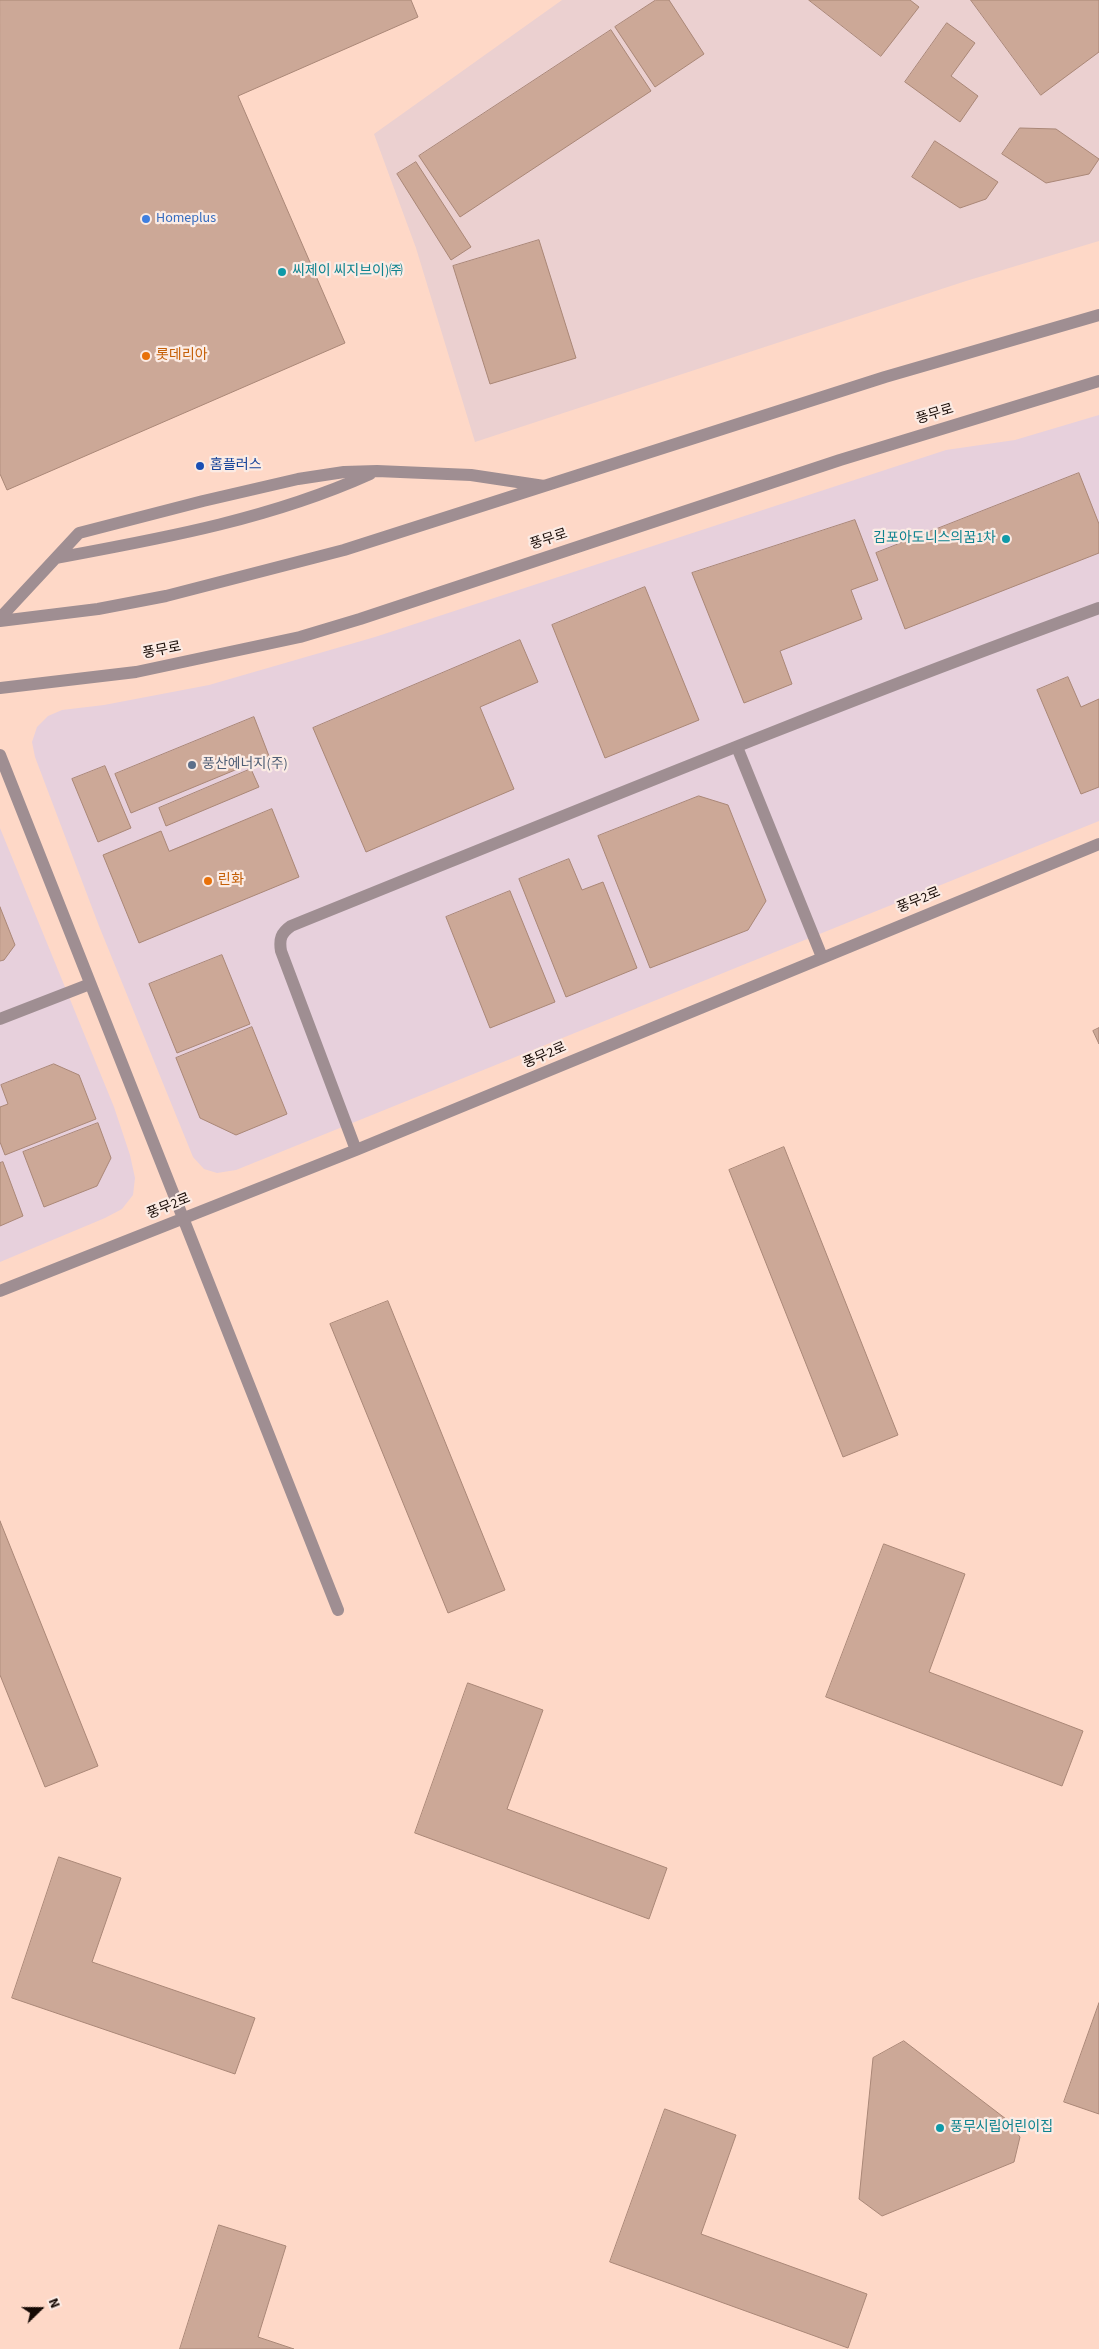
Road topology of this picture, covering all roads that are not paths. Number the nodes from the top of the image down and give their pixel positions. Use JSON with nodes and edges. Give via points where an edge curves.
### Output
{"nodes":[{"id":1,"x":1099,"y":315,"type":"edge"},
{"id":2,"x":1099,"y":381,"type":"edge"},
{"id":3,"x":377,"y":471,"type":"junction"},
{"id":4,"x":546,"y":486,"type":"junction"},
{"id":5,"x":56,"y":558,"type":"junction"},
{"id":6,"x":1099,"y":608,"type":"edge"},
{"id":7,"x":0,"y":619,"type":"edge"},
{"id":8,"x":0,"y":688,"type":"edge"},
{"id":9,"x":737,"y":747,"type":"junction"},
{"id":10,"x":0,"y":755,"type":"edge"},
{"id":11,"x":1099,"y":844,"type":"edge"},
{"id":12,"x":822,"y":957,"type":"junction"},
{"id":13,"x":90,"y":984,"type":"junction"},
{"id":14,"x":0,"y":1019,"type":"edge"},
{"id":15,"x":356,"y":1150,"type":"junction"},
{"id":16,"x":182,"y":1218,"type":"junction"},
{"id":17,"x":0,"y":1291,"type":"edge"},
{"id":18,"x":338,"y":1610,"type":"dead end"}],
"edges":[{"from":1,"to":4,"type":"street","via":[[885,377]]},
{"from":2,"to":8,"type":"street","name":"풍무로","via":[[840,460],[300,637],[136,672]]},
{"from":3,"to":4,"type":"street","via":[[471,475]]},
{"from":3,"to":5,"type":"street","via":[[325,494],[266,513],[138,543]]},
{"from":3,"to":5,"type":"street","via":[[298,479],[79,533]]},
{"from":4,"to":7,"type":"street","via":[[344,550],[227,582],[98,609]]},
{"from":5,"to":7,"type":"street"},
{"from":6,"to":9,"type":"street"},
{"from":9,"to":12,"type":"street"},
{"from":9,"to":15,"type":"street","via":[[285,930],[281,936],[281,951]]},
{"from":10,"to":13,"type":"street"},
{"from":11,"to":12,"type":"street","name":"풍무2로"},
{"from":12,"to":15,"type":"street","name":"풍무2로"},
{"from":13,"to":14,"type":"street"},
{"from":13,"to":16,"type":"street"},
{"from":15,"to":16,"type":"street","name":"풍무2로"},
{"from":16,"to":17,"type":"street","name":"풍무2로"},
{"from":16,"to":18,"type":"street"}]}
